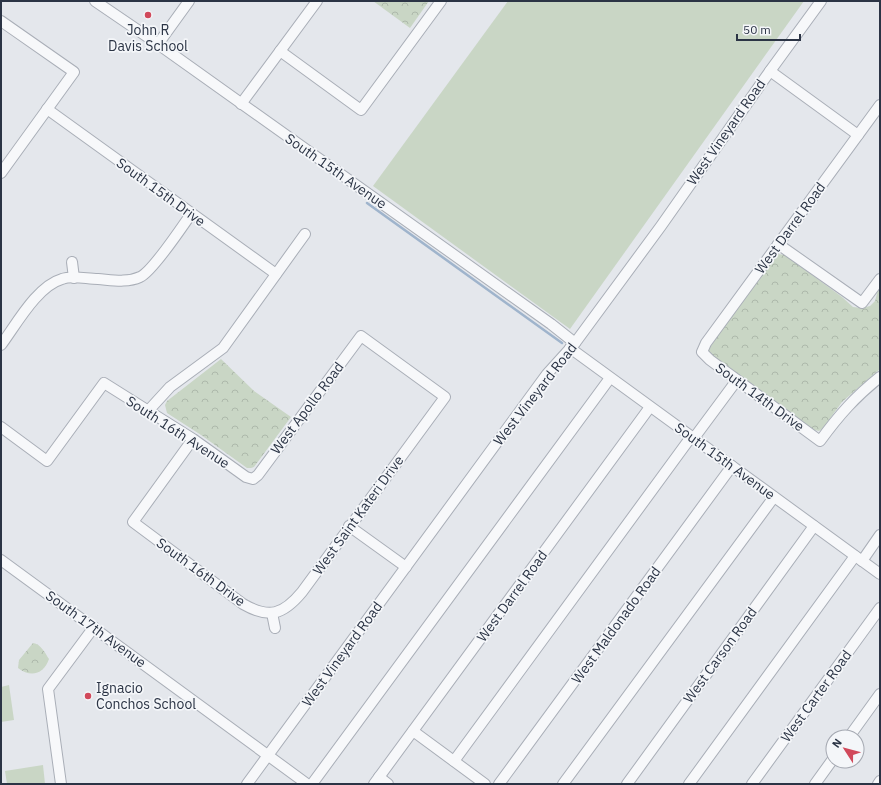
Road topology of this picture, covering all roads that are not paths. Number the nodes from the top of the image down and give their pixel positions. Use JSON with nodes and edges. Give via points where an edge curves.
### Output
{"nodes":[{"id":1,"x":95,"y":1,"type":"edge"},
{"id":2,"x":189,"y":1,"type":"edge"},
{"id":3,"x":317,"y":1,"type":"edge"},
{"id":4,"x":441,"y":1,"type":"edge"},
{"id":5,"x":820,"y":1,"type":"edge"},
{"id":6,"x":1,"y":21,"type":"edge"},
{"id":7,"x":158,"y":44,"type":"junction"},
{"id":8,"x":280,"y":51,"type":"junction"},
{"id":9,"x":770,"y":71,"type":"junction"},
{"id":10,"x":242,"y":104,"type":"junction"},
{"id":11,"x":880,"y":105,"type":"edge"},
{"id":12,"x":47,"y":109,"type":"junction"},
{"id":13,"x":858,"y":135,"type":"junction"},
{"id":14,"x":1,"y":173,"type":"edge"},
{"id":15,"x":191,"y":214,"type":"junction"},
{"id":16,"x":305,"y":234,"type":"dead end"},
{"id":17,"x":778,"y":244,"type":"junction"},
{"id":18,"x":72,"y":262,"type":"dead end"},
{"id":19,"x":276,"y":274,"type":"junction"},
{"id":20,"x":74,"y":278,"type":"junction"},
{"id":21,"x":880,"y":279,"type":"edge"},
{"id":22,"x":1,"y":345,"type":"edge"},
{"id":23,"x":572,"y":346,"type":"junction"},
{"id":24,"x":702,"y":352,"type":"joint"},
{"id":25,"x":880,"y":377,"type":"edge"},
{"id":26,"x":610,"y":378,"type":"junction"},
{"id":27,"x":737,"y":380,"type":"junction"},
{"id":28,"x":445,"y":397,"type":"joint"},
{"id":29,"x":650,"y":407,"type":"junction"},
{"id":30,"x":148,"y":410,"type":"junction"},
{"id":31,"x":2,"y":430,"type":"edge"},
{"id":32,"x":692,"y":438,"type":"junction"},
{"id":33,"x":192,"y":439,"type":"junction"},
{"id":34,"x":732,"y":466,"type":"junction"},
{"id":35,"x":253,"y":479,"type":"joint"},
{"id":36,"x":774,"y":497,"type":"junction"},
{"id":37,"x":349,"y":526,"type":"junction"},
{"id":38,"x":814,"y":526,"type":"junction"},
{"id":39,"x":880,"y":536,"type":"edge"},
{"id":40,"x":859,"y":558,"type":"junction"},
{"id":41,"x":1,"y":560,"type":"edge"},
{"id":42,"x":406,"y":567,"type":"junction"},
{"id":43,"x":880,"y":574,"type":"edge"},
{"id":44,"x":880,"y":608,"type":"edge"},
{"id":45,"x":272,"y":613,"type":"junction"},
{"id":46,"x":94,"y":627,"type":"junction"},
{"id":47,"x":275,"y":628,"type":"dead end"},
{"id":48,"x":880,"y":694,"type":"edge"},
{"id":49,"x":855,"y":729,"type":"edge"},
{"id":50,"x":413,"y":731,"type":"junction"},
{"id":51,"x":268,"y":755,"type":"junction"},
{"id":52,"x":454,"y":761,"type":"junction"},
{"id":53,"x":826,"y":769,"type":"edge"},
{"id":54,"x":376,"y":781,"type":"edge"},
{"id":55,"x":880,"y":781,"type":"edge"},
{"id":56,"x":61,"y":784,"type":"edge"},
{"id":57,"x":247,"y":784,"type":"edge"},
{"id":58,"x":307,"y":784,"type":"edge"},
{"id":59,"x":312,"y":784,"type":"edge"},
{"id":60,"x":388,"y":784,"type":"edge"},
{"id":61,"x":485,"y":784,"type":"edge"},
{"id":62,"x":499,"y":784,"type":"edge"},
{"id":63,"x":563,"y":784,"type":"edge"},
{"id":64,"x":627,"y":784,"type":"edge"},
{"id":65,"x":689,"y":784,"type":"edge"},
{"id":66,"x":752,"y":784,"type":"edge"},
{"id":67,"x":815,"y":784,"type":"edge"},
{"id":68,"x":878,"y":784,"type":"edge"}],
"edges":[{"from":1,"to":7,"type":"street","name":"South 15th Avenue"},
{"from":2,"to":7,"type":"street"},
{"from":3,"to":8,"type":"street"},
{"from":4,"to":8,"type":"street","via":[[361,110]]},
{"from":5,"to":9,"type":"street","name":"West Vineyard Road"},
{"from":6,"to":12,"type":"street","via":[[74,72]]},
{"from":7,"to":10,"type":"street","name":"South 15th Avenue"},
{"from":8,"to":10,"type":"street"},
{"from":9,"to":13,"type":"street"},
{"from":9,"to":23,"type":"street","name":"West Vineyard Road","via":[[661,226]]},
{"from":10,"to":23,"type":"street","name":"South 15th Avenue","via":[[551,324]]},
{"from":11,"to":13,"type":"street","name":"West Darrel Road"},
{"from":12,"to":14,"type":"street"},
{"from":12,"to":15,"type":"street","name":"South 15th Drive"},
{"from":13,"to":17,"type":"street","name":"West Darrel Road"},
{"from":15,"to":19,"type":"street","name":"South 15th Drive"},
{"from":15,"to":20,"type":"street","via":[[150,270],[141,277],[123,281]]},
{"from":16,"to":19,"type":"street"},
{"from":17,"to":21,"type":"street","via":[[862,304]]},
{"from":17,"to":24,"type":"street","name":"West Darrel Road"},
{"from":18,"to":20,"type":"street"},
{"from":19,"to":30,"type":"street","via":[[223,348],[170,387]]},
{"from":20,"to":22,"type":"street","via":[[63,278],[43,289]]},
{"from":23,"to":26,"type":"street","name":"South 15th Avenue"},
{"from":23,"to":42,"type":"street","name":"West Vineyard Road","via":[[547,374]]},
{"from":24,"to":27,"type":"street","name":"South 14th Drive"},
{"from":25,"to":27,"type":"street","name":"South 14th Drive","via":[[858,395],[820,441]]},
{"from":26,"to":29,"type":"street","name":"South 15th Avenue"},
{"from":26,"to":59,"type":"street"},
{"from":27,"to":32,"type":"street"},
{"from":28,"to":35,"type":"street","name":"West Apollo Road","via":[[361,336]]},
{"from":28,"to":37,"type":"street","name":"West Saint Kateri Drive"},
{"from":29,"to":32,"type":"street","name":"South 15th Avenue"},
{"from":29,"to":50,"type":"street","name":"West Darrel Road"},
{"from":30,"to":31,"type":"street","name":"South 16th Avenue","via":[[104,384],[47,461]]},
{"from":30,"to":33,"type":"street","name":"South 16th Avenue"},
{"from":32,"to":34,"type":"street","name":"South 15th Avenue"},
{"from":32,"to":52,"type":"street"},
{"from":33,"to":35,"type":"street","name":"South 16th Avenue","via":[[246,477]]},
{"from":33,"to":45,"type":"street","name":"South 16th Drive","via":[[133,522],[243,604],[261,613]]},
{"from":34,"to":36,"type":"street","name":"South 15th Avenue"},
{"from":34,"to":62,"type":"street","name":"West Maldonado Road"},
{"from":36,"to":38,"type":"street","name":"South 15th Avenue"},
{"from":36,"to":63,"type":"street"},
{"from":37,"to":42,"type":"street"},
{"from":37,"to":45,"type":"street","name":"West Saint Kateri Drive","via":[[293,603]]},
{"from":38,"to":40,"type":"street","name":"South 15th Avenue"},
{"from":38,"to":64,"type":"street","name":"West Carson Road"},
{"from":39,"to":40,"type":"street"},
{"from":40,"to":43,"type":"street","name":"South 15th Avenue"},
{"from":40,"to":65,"type":"street"},
{"from":41,"to":46,"type":"street","name":"South 17th Avenue"},
{"from":42,"to":51,"type":"street","name":"West Vineyard Road"},
{"from":44,"to":66,"type":"street","name":"West Carter Road"},
{"from":45,"to":47,"type":"street"},
{"from":46,"to":51,"type":"street","name":"South 17th Avenue"},
{"from":46,"to":56,"type":"street","via":[[48,689]]},
{"from":48,"to":49,"type":"street"},
{"from":50,"to":52,"type":"street"},
{"from":50,"to":54,"type":"street","name":"West Darrel Road"},
{"from":51,"to":57,"type":"street","name":"West Vineyard Road"},
{"from":51,"to":58,"type":"street","name":"South 17th Avenue"},
{"from":52,"to":61,"type":"street"},
{"from":53,"to":67,"type":"street"},
{"from":54,"to":60,"type":"street"},
{"from":55,"to":68,"type":"street"}]}
